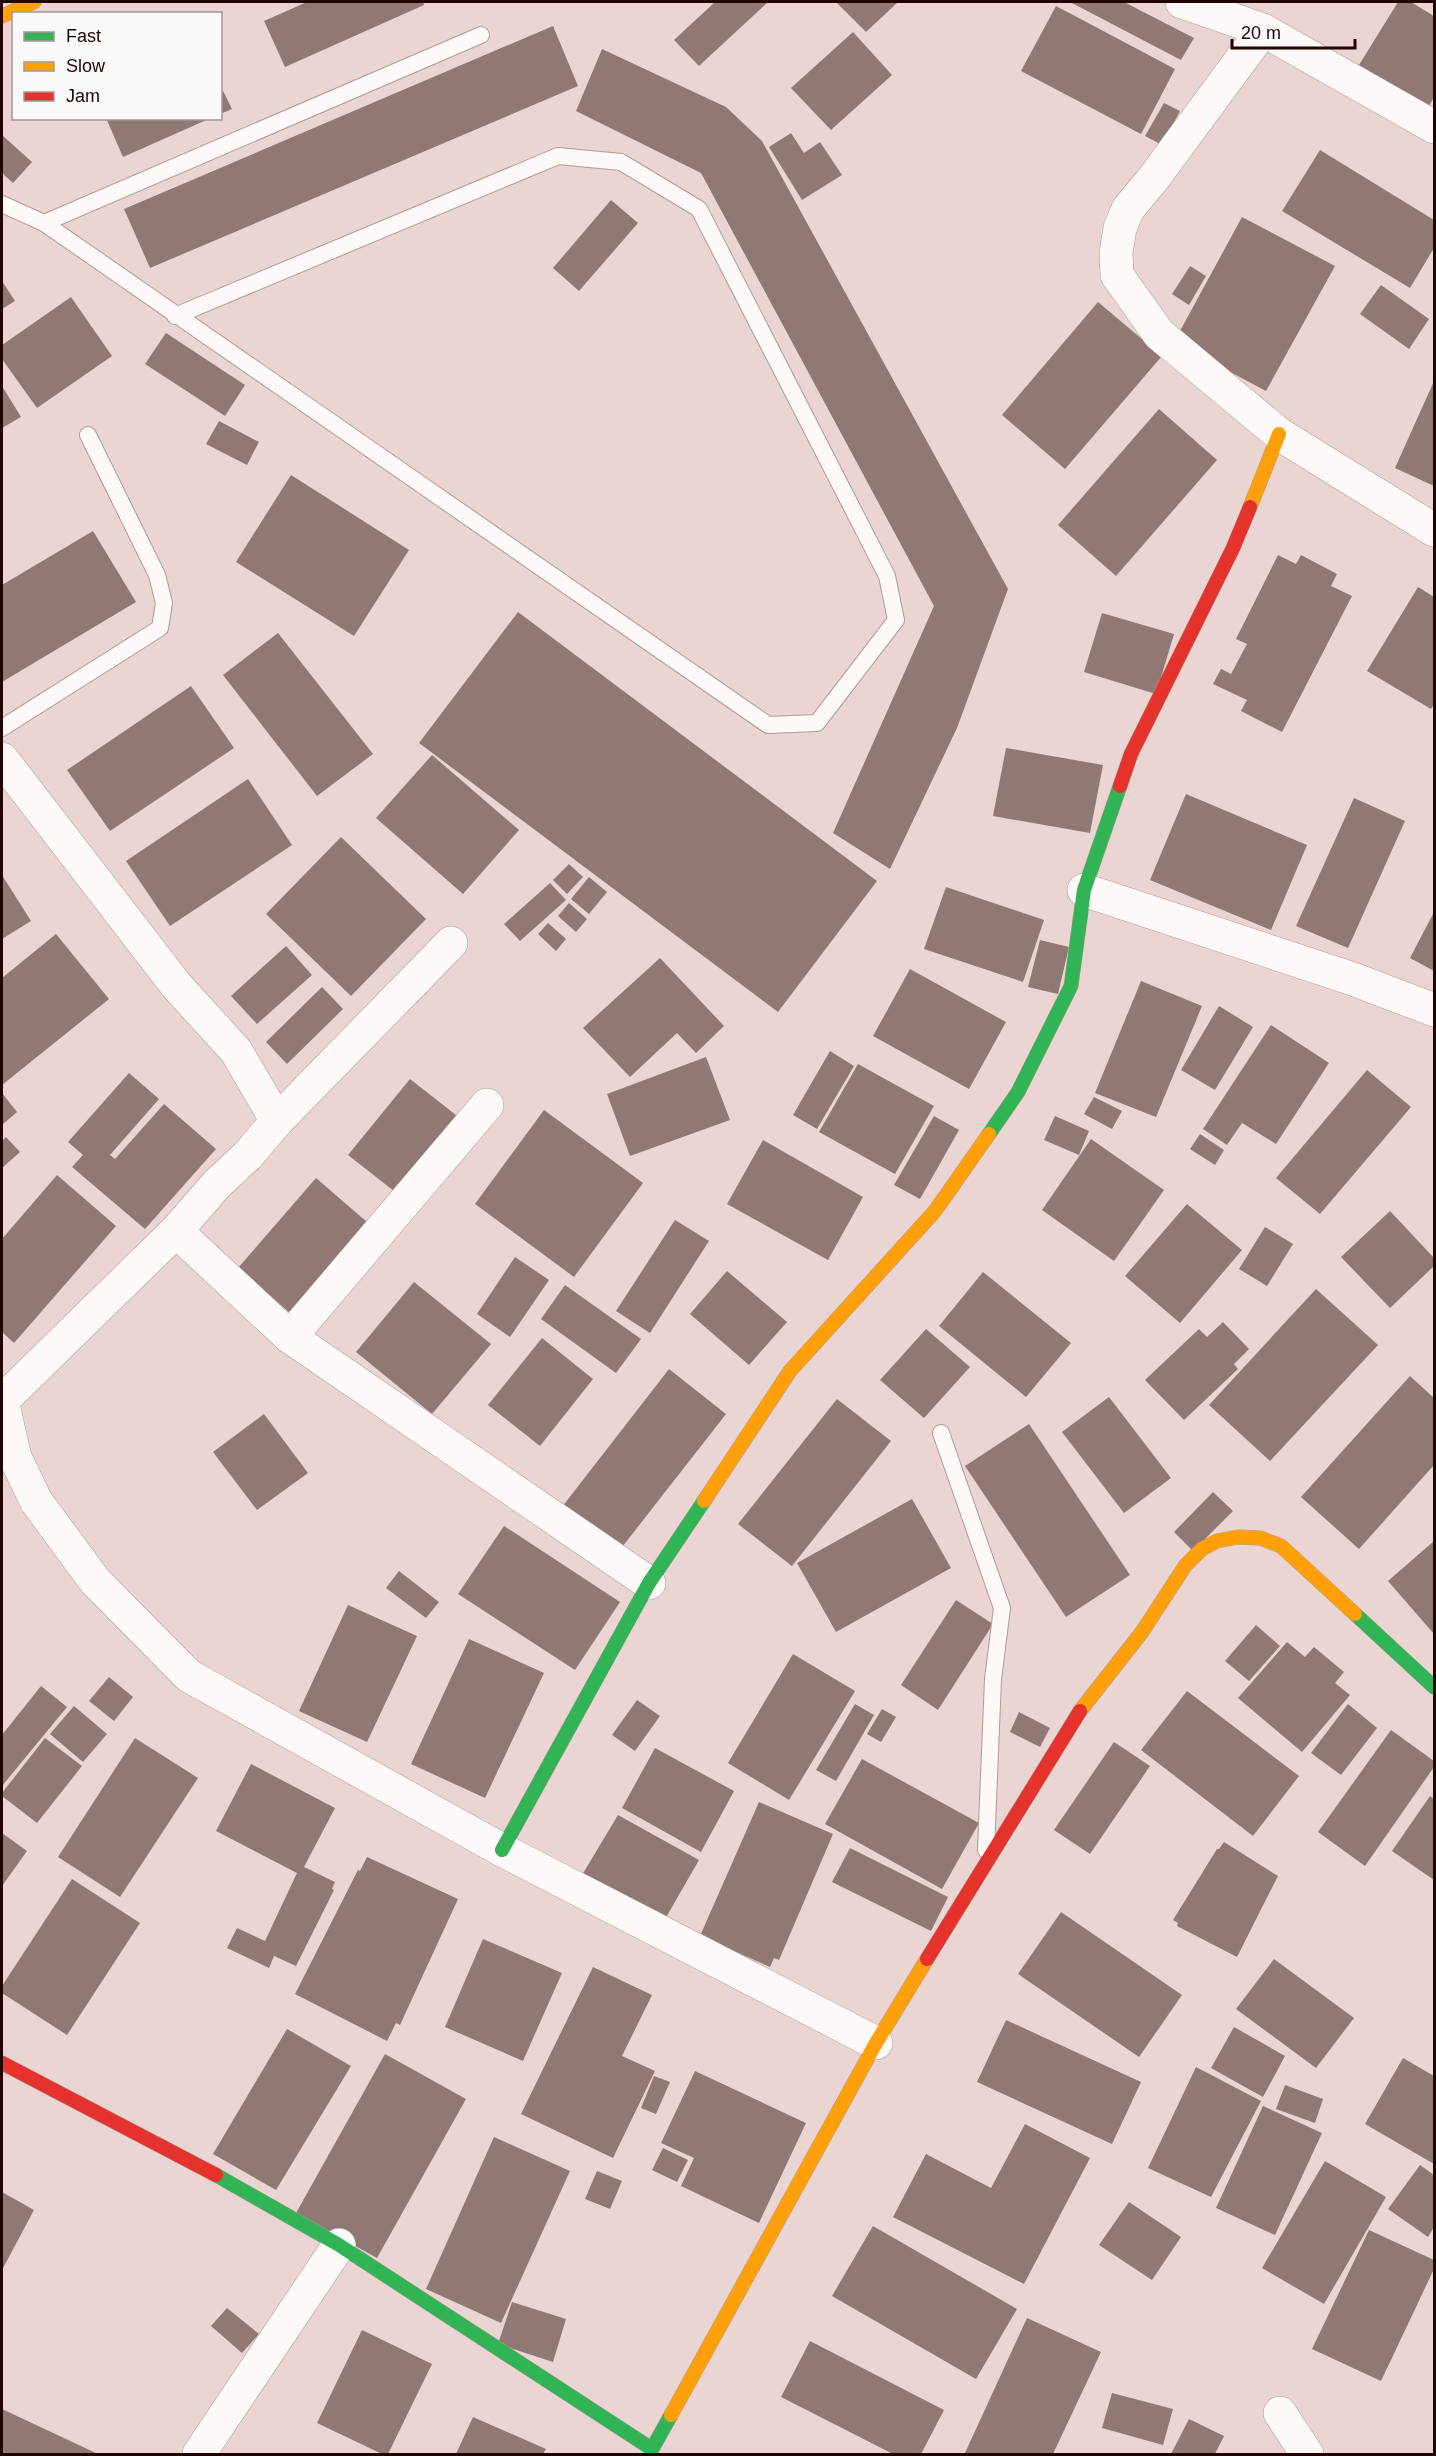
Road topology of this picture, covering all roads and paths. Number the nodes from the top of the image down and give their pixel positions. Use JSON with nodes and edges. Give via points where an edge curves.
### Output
{"nodes":[{"id":1,"x":34,"y":2,"type":"edge"},
{"id":2,"x":1182,"y":2,"type":"edge"},
{"id":3,"x":2,"y":16,"type":"edge"},
{"id":4,"x":1263,"y":30,"type":"junction"},
{"id":5,"x":481,"y":35,"type":"dead end"},
{"id":6,"x":1434,"y":126,"type":"edge"},
{"id":7,"x":2,"y":204,"type":"edge"},
{"id":8,"x":44,"y":223,"type":"junction"},
{"id":9,"x":175,"y":316,"type":"junction"},
{"id":10,"x":1279,"y":434,"type":"junction"},
{"id":11,"x":88,"y":435,"type":"dead end"},
{"id":12,"x":1434,"y":530,"type":"edge"},
{"id":13,"x":2,"y":728,"type":"edge"},
{"id":14,"x":2,"y":759,"type":"edge"},
{"id":15,"x":1084,"y":890,"type":"junction"},
{"id":16,"x":451,"y":943,"type":"dead end"},
{"id":17,"x":1434,"y":1010,"type":"edge"},
{"id":18,"x":487,"y":1105,"type":"dead end"},
{"id":19,"x":277,"y":1121,"type":"junction"},
{"id":20,"x":176,"y":1231,"type":"junction"},
{"id":21,"x":290,"y":1337,"type":"junction"},
{"id":22,"x":2,"y":1401,"type":"edge"},
{"id":23,"x":940,"y":1433,"type":"dead end"},
{"id":24,"x":8,"y":1465,"type":"edge"},
{"id":25,"x":649,"y":1583,"type":"junction"},
{"id":26,"x":1434,"y":1687,"type":"edge"},
{"id":27,"x":502,"y":1850,"type":"junction"},
{"id":28,"x":985,"y":1865,"type":"junction"},
{"id":29,"x":876,"y":2043,"type":"junction"},
{"id":30,"x":2,"y":2063,"type":"edge"},
{"id":31,"x":339,"y":2245,"type":"junction"},
{"id":32,"x":1280,"y":2413,"type":"dead end"},
{"id":33,"x":199,"y":2454,"type":"edge"},
{"id":34,"x":1307,"y":2454,"type":"edge"}],
"edges":[{"from":1,"to":3,"type":"street"},
{"from":2,"to":4,"type":"street"},
{"from":4,"to":6,"type":"street"},
{"from":4,"to":10,"type":"street","via":[[1128,209],[1116,254],[1117,274],[1159,334]]},
{"from":5,"to":8,"type":"lane"},
{"from":7,"to":8,"type":"lane"},
{"from":8,"to":9,"type":"lane"},
{"from":9,"to":9,"type":"lane","via":[[768,725],[817,723],[896,620],[887,576],[699,209],[621,162],[558,156]]},
{"from":10,"to":12,"type":"street"},
{"from":10,"to":15,"type":"street","via":[[1233,548],[1131,754]]},
{"from":11,"to":13,"type":"lane","via":[[157,575],[164,603],[160,628]]},
{"from":14,"to":19,"type":"street","via":[[176,985],[236,1051]]},
{"from":15,"to":17,"type":"street","via":[[1353,979]]},
{"from":15,"to":25,"type":"street","via":[[1071,986],[1018,1092],[935,1211],[790,1371]]},
{"from":16,"to":19,"type":"street"},
{"from":18,"to":21,"type":"street"},
{"from":19,"to":20,"type":"street"},
{"from":20,"to":21,"type":"street"},
{"from":20,"to":22,"type":"street"},
{"from":21,"to":25,"type":"street"},
{"from":22,"to":24,"type":"street"},
{"from":23,"to":28,"type":"lane","via":[[1002,1608],[993,1679]]},
{"from":24,"to":27,"type":"street","via":[[95,1581],[189,1676]]},
{"from":25,"to":27,"type":"street"},
{"from":26,"to":28,"type":"street","via":[[1281,1546],[1260,1538],[1217,1541],[1185,1566],[1142,1632],[1074,1718]]},
{"from":27,"to":29,"type":"street"},
{"from":28,"to":29,"type":"street"},
{"from":29,"to":31,"type":"street","via":[[652,2449]]},
{"from":30,"to":31,"type":"street","via":[[171,2150]]},
{"from":31,"to":33,"type":"street"},
{"from":32,"to":34,"type":"street"}]}
